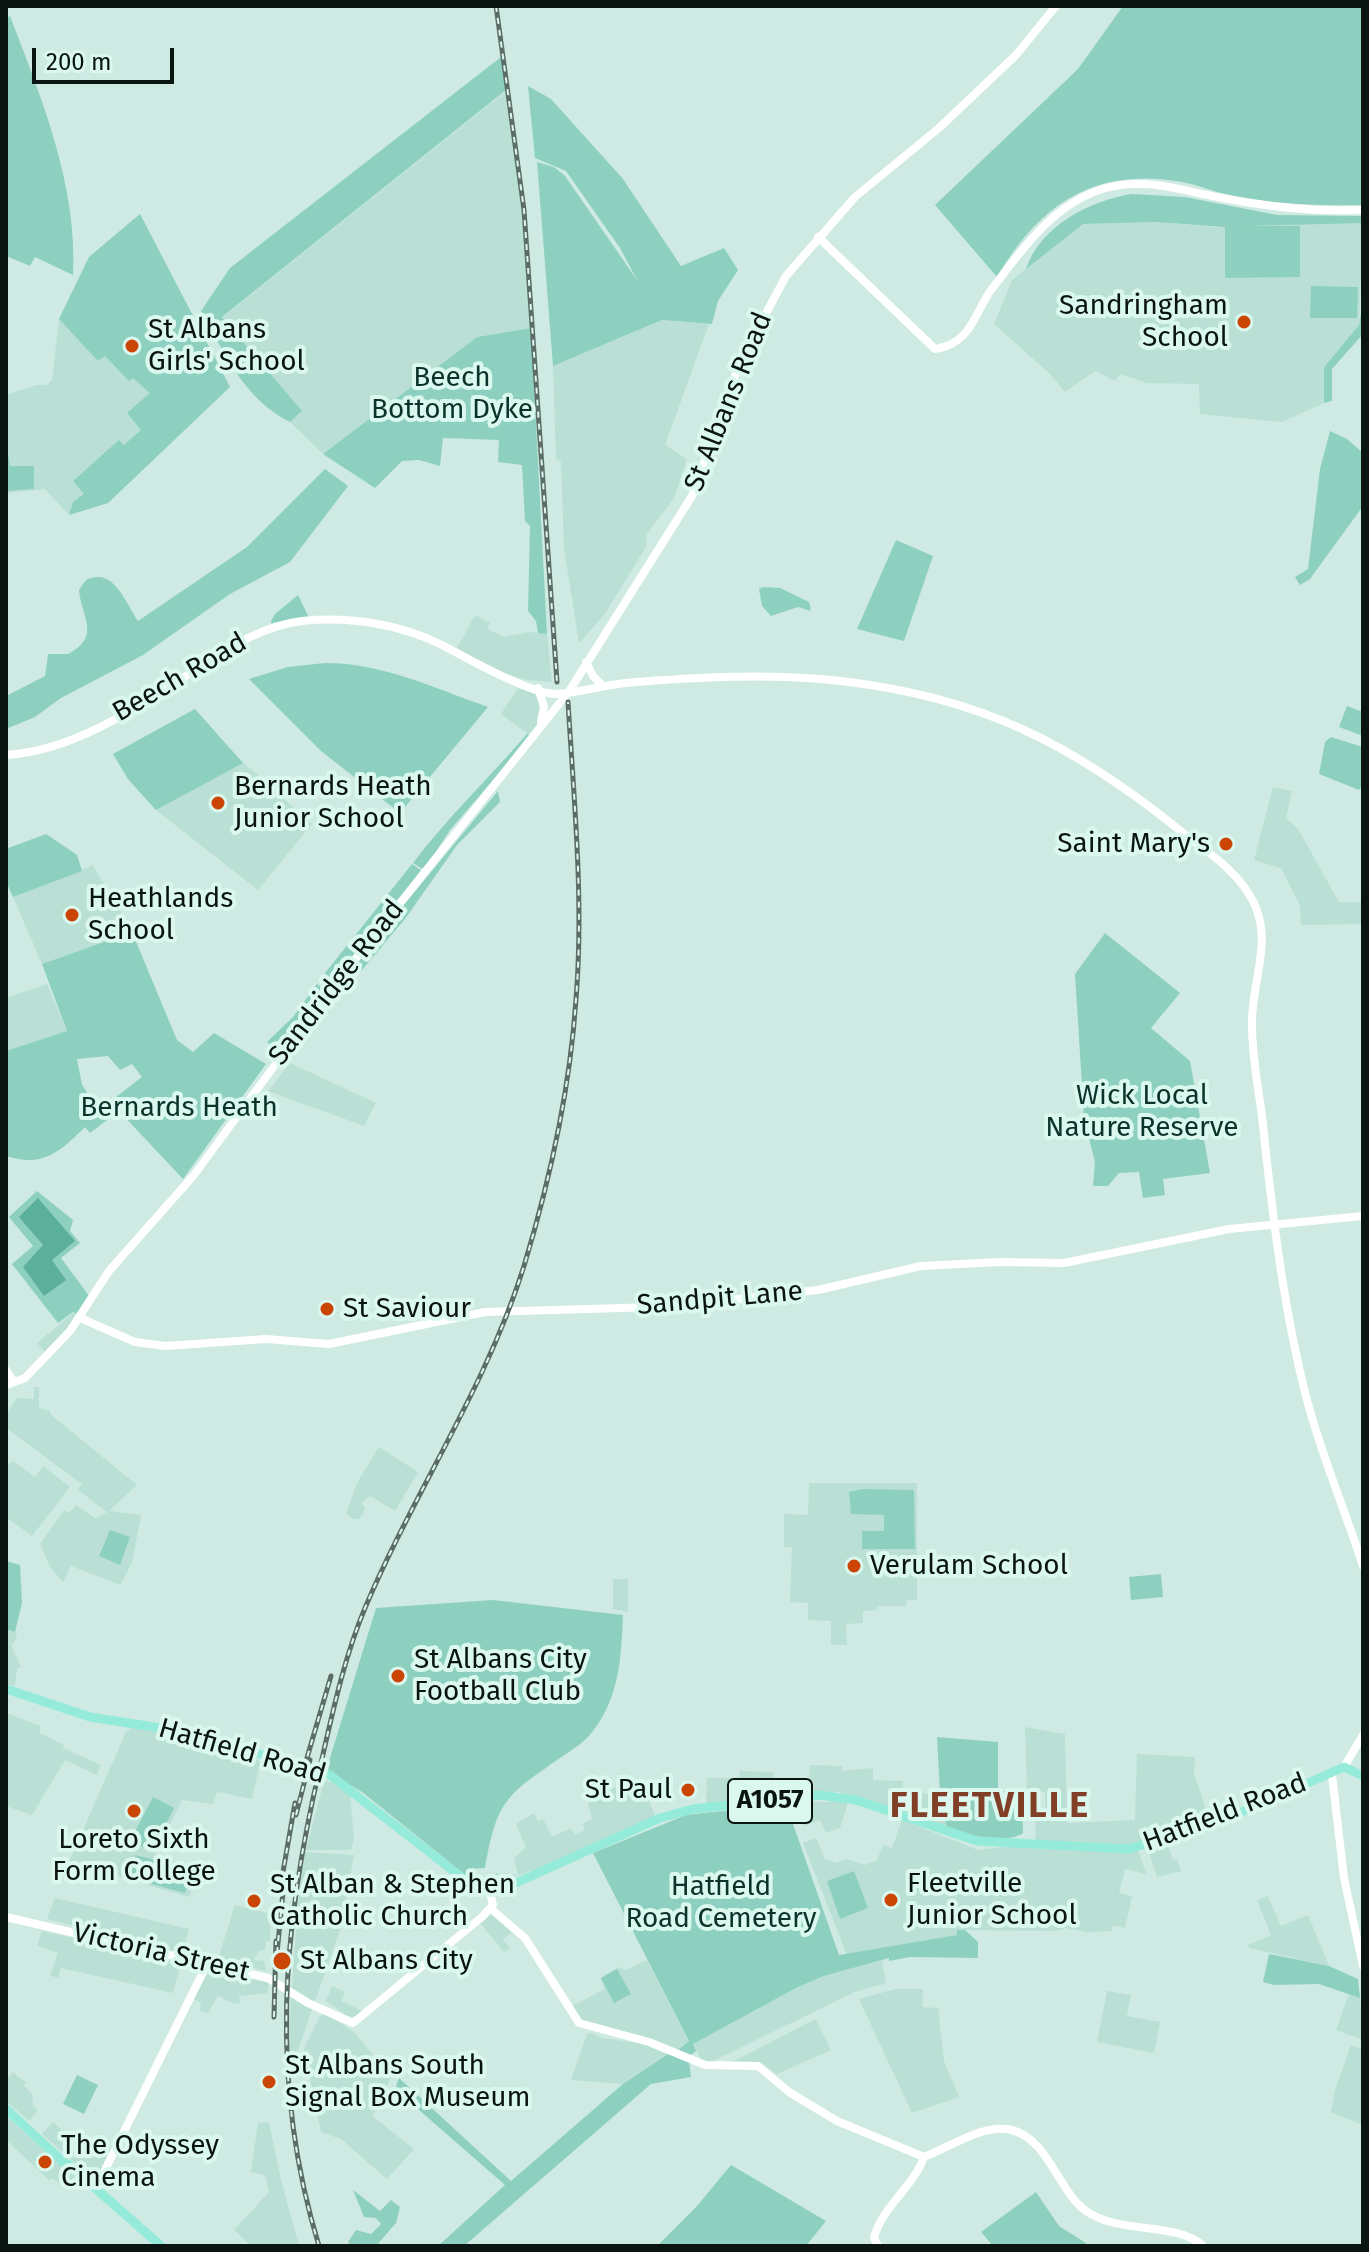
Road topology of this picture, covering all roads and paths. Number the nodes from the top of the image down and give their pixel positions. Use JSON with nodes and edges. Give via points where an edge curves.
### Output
{"nodes":[{"id":1,"x":1056,"y":6,"type":"edge"},
{"id":2,"x":1363,"y":210,"type":"edge"},
{"id":3,"x":818,"y":237,"type":"junction"},
{"id":4,"x":586,"y":662,"type":"junction"},
{"id":5,"x":602,"y":685,"type":"junction"},
{"id":6,"x":538,"y":688,"type":"junction"},
{"id":7,"x":572,"y":688,"type":"junction"},
{"id":8,"x":539,"y":729,"type":"junction"},
{"id":9,"x":6,"y":755,"type":"edge"},
{"id":10,"x":1363,"y":1216,"type":"edge"},
{"id":11,"x":1276,"y":1222,"type":"junction"},
{"id":12,"x":80,"y":1318,"type":"junction"},
{"id":13,"x":6,"y":1370,"type":"edge"},
{"id":14,"x":10,"y":1384,"type":"edge"},
{"id":15,"x":1363,"y":1566,"type":"edge"},
{"id":16,"x":6,"y":1689,"type":"edge"},
{"id":17,"x":1363,"y":1735,"type":"edge"},
{"id":18,"x":1344,"y":1767,"type":"junction"},
{"id":19,"x":1332,"y":1775,"type":"junction"},
{"id":20,"x":1363,"y":1776,"type":"edge"},
{"id":21,"x":489,"y":1889,"type":"junction"},
{"id":22,"x":490,"y":1908,"type":"junction"},
{"id":23,"x":6,"y":1917,"type":"edge"},
{"id":24,"x":207,"y":1964,"type":"junction"},
{"id":25,"x":1363,"y":1966,"type":"edge"},
{"id":26,"x":6,"y":2109,"type":"edge"},
{"id":27,"x":924,"y":2157,"type":"junction"},
{"id":28,"x":96,"y":2188,"type":"junction"},
{"id":29,"x":161,"y":2246,"type":"edge"},
{"id":30,"x":878,"y":2246,"type":"edge"},
{"id":31,"x":1203,"y":2246,"type":"edge"}],
"edges":[{"from":1,"to":3,"type":"street","name":"St Albans Road","via":[[1016,55],[939,128],[876,177]]},
{"from":2,"to":3,"type":"street","via":[[1273,207],[1159,184],[1102,189],[1053,215],[989,293],[968,331],[935,349]]},
{"from":3,"to":4,"type":"street","name":"St Albans Road","via":[[778,289],[742,357],[692,496]]},
{"from":4,"to":5,"type":"street"},
{"from":4,"to":7,"type":"street","name":"St Albans Road"},
{"from":5,"to":7,"type":"street","name":"Beech Road"},
{"from":5,"to":11,"type":"street","name":"Beech Road","via":[[764,676],[864,684],[945,699],[1057,745],[1166,819],[1239,878],[1259,915],[1263,937],[1252,1023]]},
{"from":6,"to":7,"type":"street","name":"Beech Road"},
{"from":6,"to":8,"type":"street","via":[[544,707]]},
{"from":6,"to":9,"type":"street","name":"Beech Road","via":[[396,628],[354,621],[292,622],[237,642],[148,699],[66,742]]},
{"from":7,"to":8,"type":"street","name":"Sandridge Road"},
{"from":8,"to":12,"type":"street","name":"Sandridge Road","via":[[322,1001],[194,1175],[109,1271]]},
{"from":10,"to":11,"type":"street","name":"Sandpit Lane"},
{"from":11,"to":12,"type":"street","name":"Sandpit Lane","via":[[1064,1263],[921,1266],[818,1290],[656,1307],[491,1311],[329,1344],[266,1339],[182,1347],[135,1342]]},
{"from":11,"to":15,"type":"street","name":"Beech Road","via":[[1291,1332],[1306,1394]]},
{"from":12,"to":14,"type":"street","name":"Sandridge Road","via":[[27,1376]]},
{"from":13,"to":14,"type":"street"},
{"from":16,"to":21,"type":"main road","name":"Hatfield Road","via":[[90,1717],[179,1730],[325,1772],[469,1883]]},
{"from":17,"to":18,"type":"street"},
{"from":18,"to":19,"type":"main road","name":"Hatfield Road","number":"A1057"},
{"from":18,"to":20,"type":"main road","name":"Hatfield Road"},
{"from":19,"to":21,"type":"main road","name":"Hatfield Road","number":"A1057","via":[[1129,1849],[966,1839],[856,1800],[825,1795],[693,1809],[660,1818],[509,1886]]},
{"from":19,"to":25,"type":"street","via":[[1342,1865]]},
{"from":21,"to":22,"type":"street"},
{"from":22,"to":24,"type":"street","name":"Victoria Street","via":[[353,2023],[268,1978]]},
{"from":22,"to":27,"type":"street","via":[[525,1938],[579,2023],[649,2042],[705,2065],[758,2066],[837,2121]]},
{"from":23,"to":24,"type":"street","name":"Victoria Street"},
{"from":24,"to":28,"type":"street"},
{"from":26,"to":28,"type":"main road"},
{"from":27,"to":30,"type":"street","via":[[880,2219],[874,2238]]},
{"from":27,"to":31,"type":"street","via":[[988,2130],[1017,2132],[1032,2143],[1088,2213],[1130,2228],[1187,2236]]},
{"from":28,"to":29,"type":"main road"}]}
